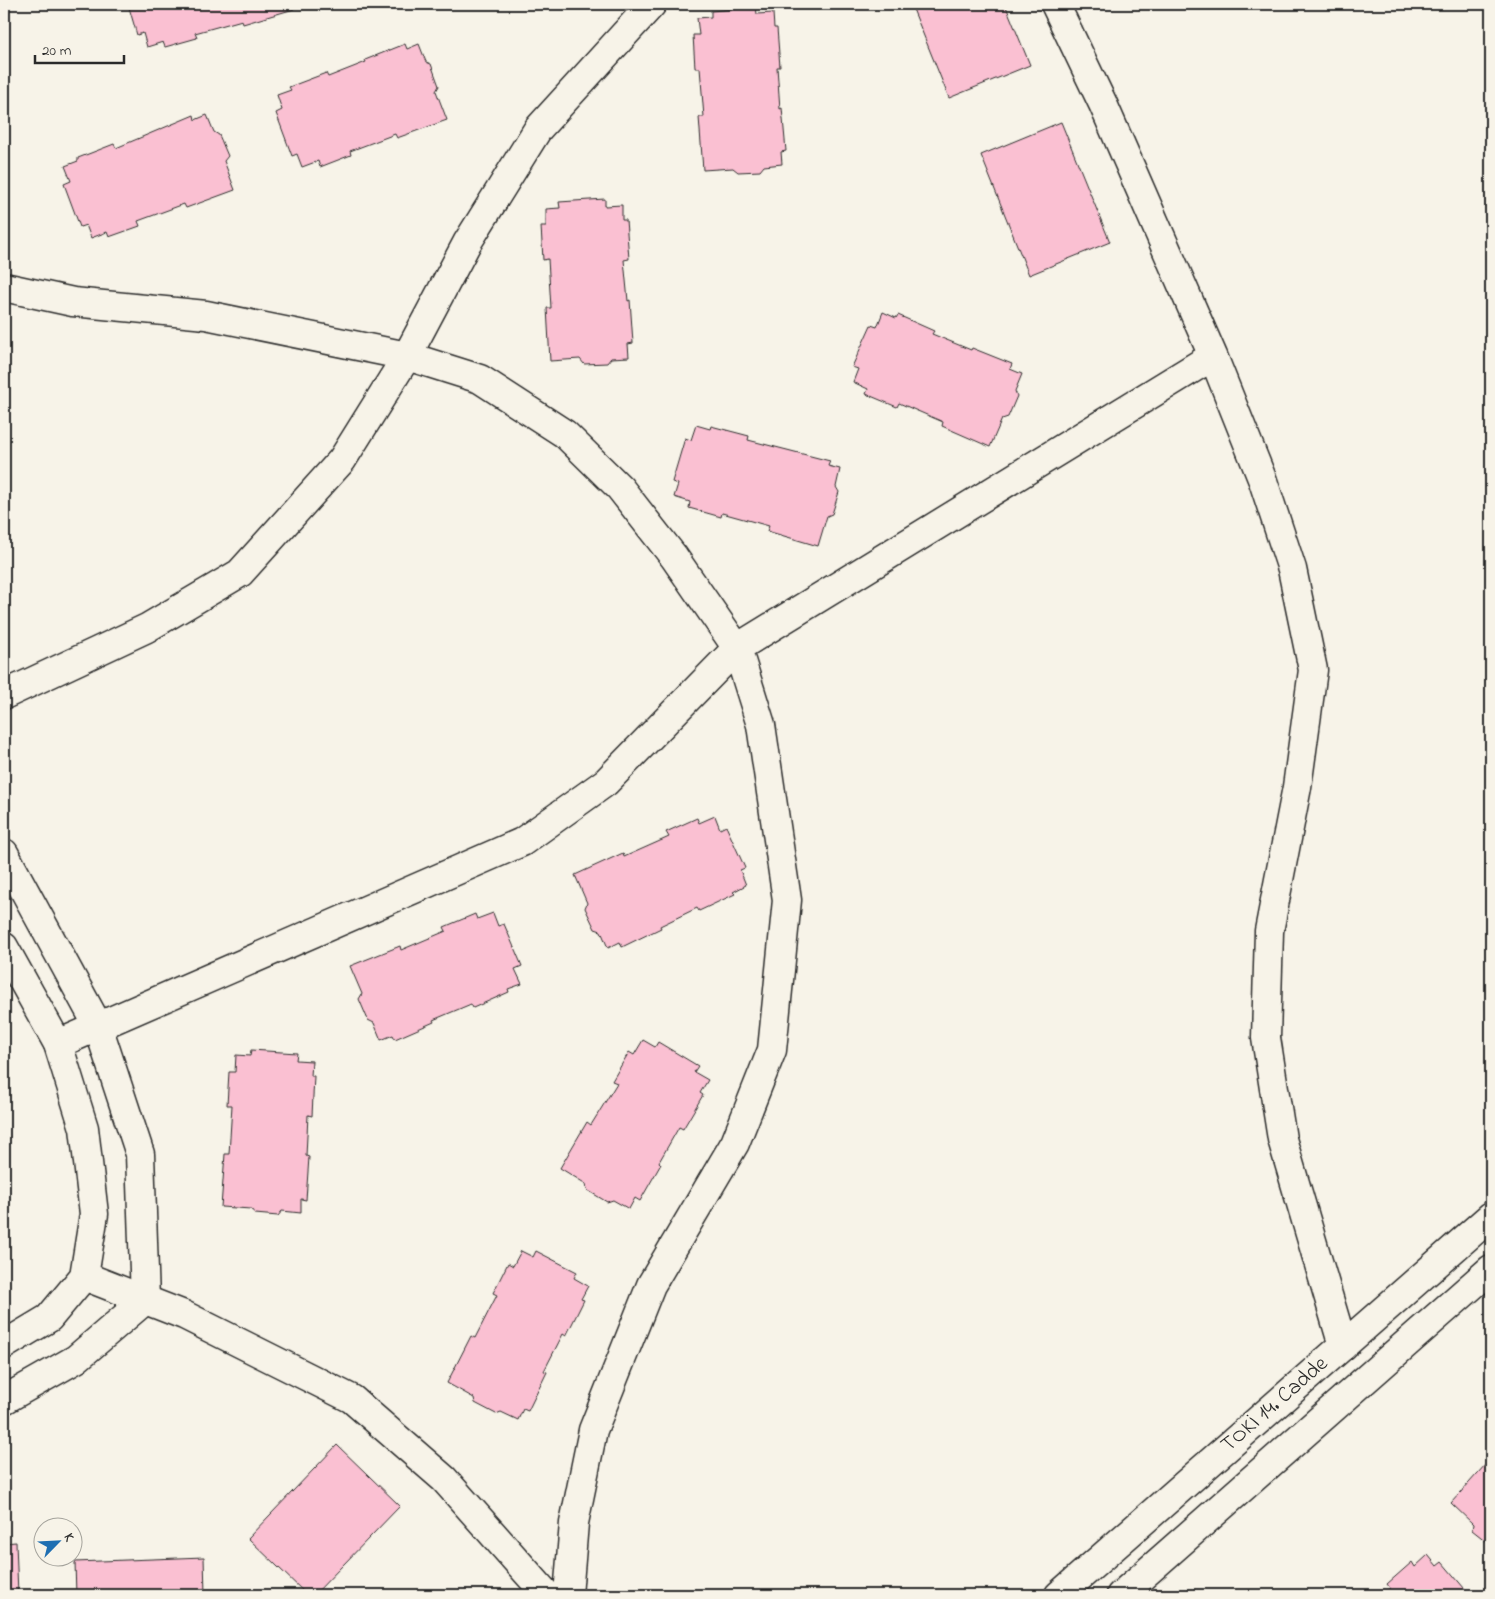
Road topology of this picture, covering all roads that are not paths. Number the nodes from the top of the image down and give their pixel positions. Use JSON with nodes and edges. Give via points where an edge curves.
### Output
{"nodes":[{"id":1,"x":652,"y":4,"type":"edge"},
{"id":2,"x":1055,"y":4,"type":"edge"},
{"id":3,"x":4,"y":286,"type":"edge"},
{"id":4,"x":407,"y":356,"type":"junction"},
{"id":5,"x":1213,"y":356,"type":"junction"},
{"id":6,"x":737,"y":648,"type":"junction"},
{"id":7,"x":4,"y":695,"type":"edge"},
{"id":8,"x":4,"y":853,"type":"edge"},
{"id":9,"x":4,"y":947,"type":"edge"},
{"id":10,"x":98,"y":1026,"type":"junction"},
{"id":11,"x":58,"y":1044,"type":"junction"},
{"id":12,"x":1491,"y":1216,"type":"edge"},
{"id":13,"x":1491,"y":1269,"type":"edge"},
{"id":14,"x":84,"y":1276,"type":"junction"},
{"id":15,"x":145,"y":1300,"type":"junction"},
{"id":16,"x":4,"y":1345,"type":"edge"},
{"id":17,"x":1343,"y":1346,"type":"junction"},
{"id":18,"x":4,"y":1400,"type":"edge"},
{"id":19,"x":547,"y":1595,"type":"edge"},
{"id":20,"x":568,"y":1595,"type":"edge"},
{"id":21,"x":1059,"y":1595,"type":"edge"},
{"id":22,"x":1121,"y":1595,"type":"edge"}],
"edges":[{"from":1,"to":4,"type":"street","via":[[538,129],[467,243]]},
{"from":2,"to":5,"type":"street","via":[[1104,104]]},
{"from":3,"to":4,"type":"street","via":[[73,302],[206,315]]},
{"from":4,"to":6,"type":"street","via":[[480,379],[565,434],[620,488],[674,557]]},
{"from":4,"to":7,"type":"street","via":[[342,460],[240,573],[147,628]]},
{"from":5,"to":6,"type":"street"},
{"from":5,"to":17,"type":"street","via":[[1263,481],[1292,569],[1313,670],[1297,787],[1269,931],[1266,1038],[1282,1139]]},
{"from":6,"to":10,"type":"street","via":[[606,782],[522,842]]},
{"from":6,"to":20,"type":"street","via":[[761,725],[787,900],[772,1050],[735,1143],[651,1284],[593,1430],[574,1523]]},
{"from":8,"to":10,"type":"street"},
{"from":9,"to":11,"type":"street"},
{"from":10,"to":11,"type":"street"},
{"from":10,"to":15,"type":"street","via":[[140,1154]]},
{"from":11,"to":14,"type":"street","via":[[84,1128],[94,1214]]},
{"from":12,"to":17,"type":"street","name":"TOKİ 14. Cadde"},
{"from":13,"to":22,"type":"street","name":"TOKİ 14. Cadde"},
{"from":14,"to":15,"type":"street"},
{"from":14,"to":16,"type":"street","via":[[49,1318]]},
{"from":15,"to":18,"type":"street","via":[[76,1359]]},
{"from":15,"to":19,"type":"street","via":[[184,1315],[352,1399],[444,1479]]},
{"from":17,"to":21,"type":"street","name":"TOKİ 14. Cadde"}]}
